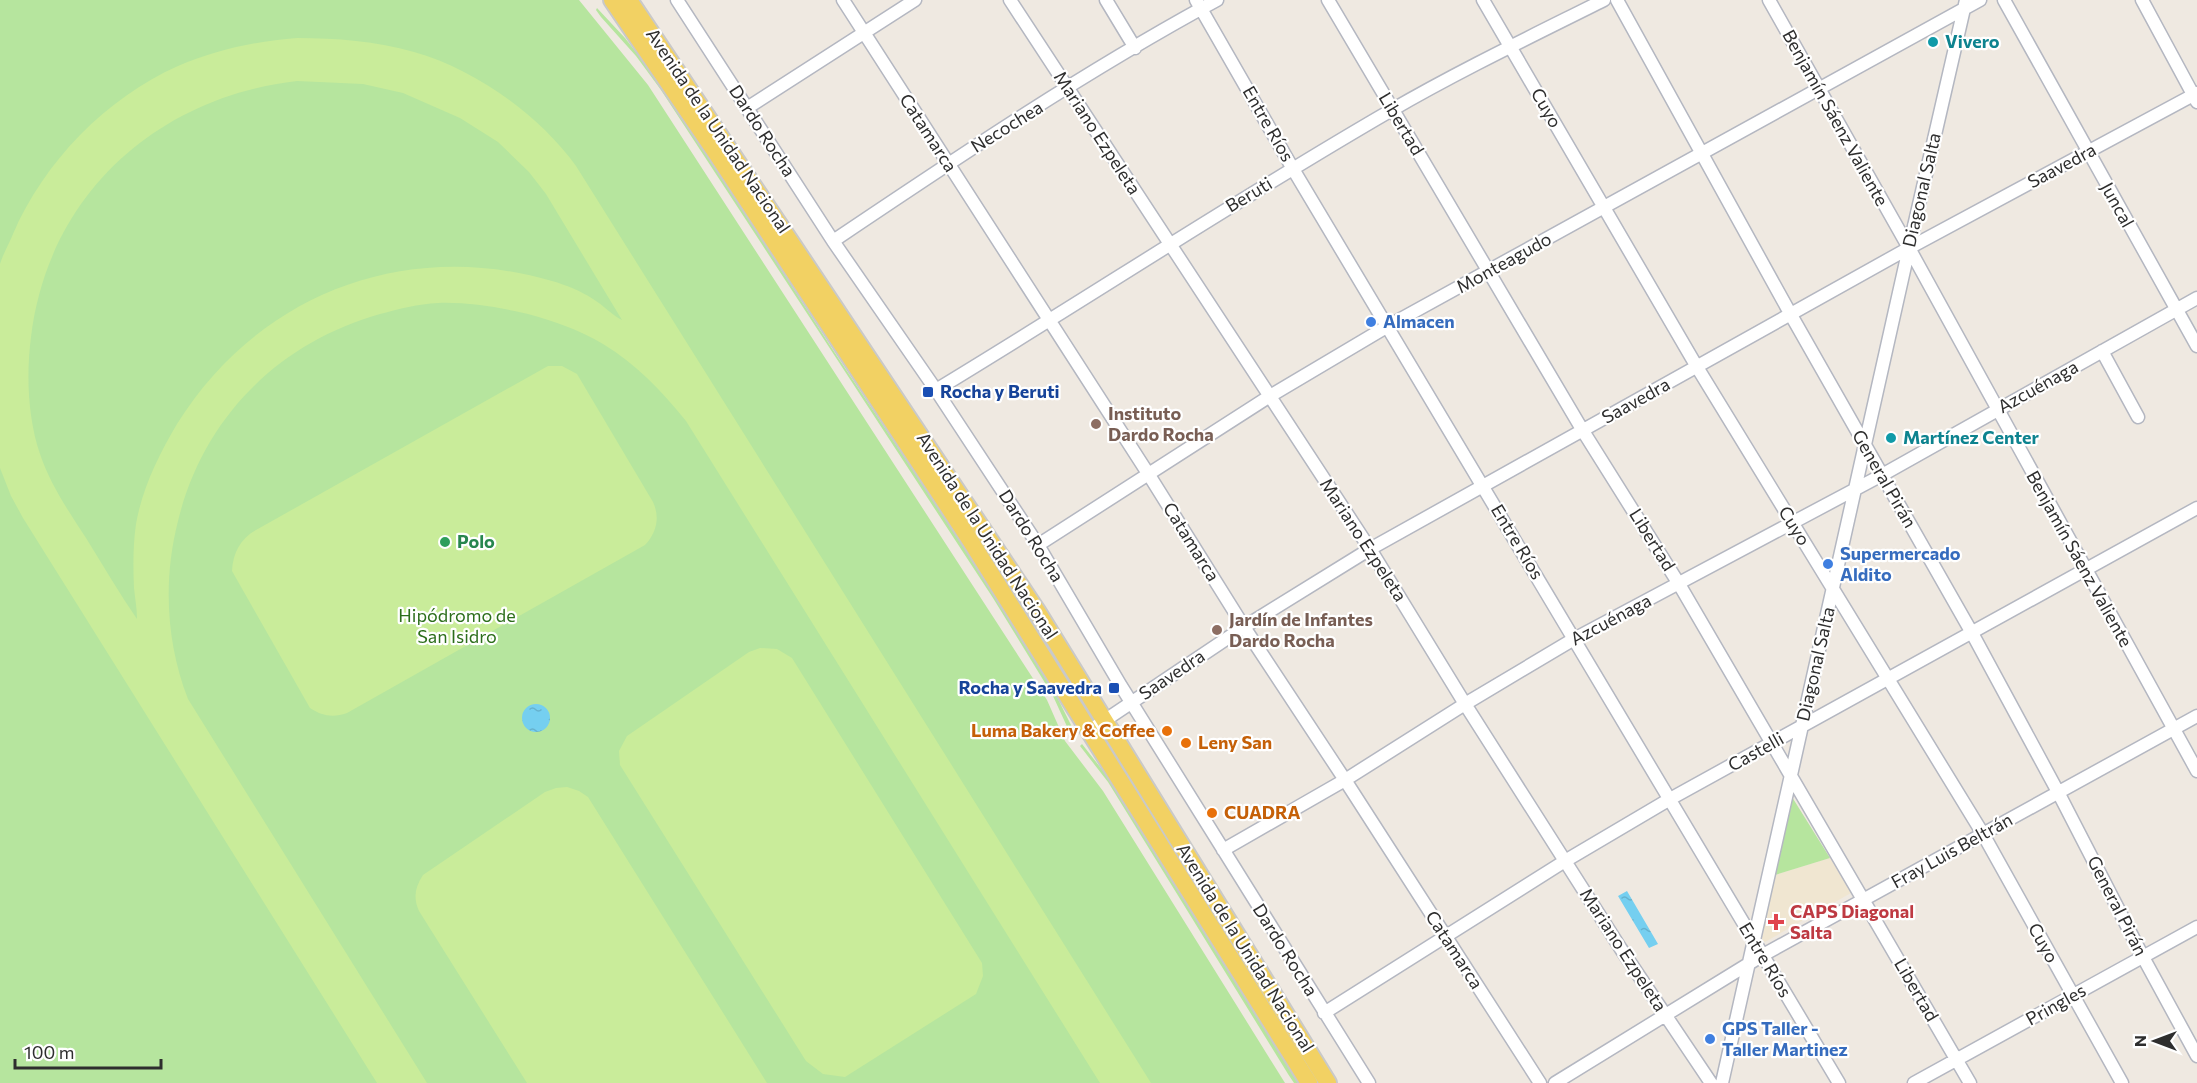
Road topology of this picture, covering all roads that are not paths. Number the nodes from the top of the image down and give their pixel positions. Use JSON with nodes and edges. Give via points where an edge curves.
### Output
{"nodes":[{"id":1,"x":612,"y":0,"type":"edge"},
{"id":2,"x":629,"y":0,"type":"edge"},
{"id":3,"x":676,"y":0,"type":"edge"},
{"id":4,"x":843,"y":0,"type":"edge"},
{"id":5,"x":915,"y":0,"type":"edge"},
{"id":6,"x":1010,"y":0,"type":"edge"},
{"id":7,"x":1106,"y":0,"type":"edge"},
{"id":8,"x":1217,"y":0,"type":"edge"},
{"id":9,"x":1328,"y":0,"type":"edge"},
{"id":10,"x":1483,"y":0,"type":"edge"},
{"id":11,"x":1604,"y":0,"type":"edge"},
{"id":12,"x":1617,"y":0,"type":"edge"},
{"id":13,"x":1769,"y":0,"type":"edge"},
{"id":14,"x":1980,"y":0,"type":"edge"},
{"id":15,"x":2004,"y":0,"type":"edge"},
{"id":16,"x":2142,"y":0,"type":"edge"},
{"id":17,"x":1198,"y":4,"type":"edge"},
{"id":18,"x":1965,"y":4,"type":"edge"},
{"id":19,"x":865,"y":33,"type":"junction"},
{"id":20,"x":1510,"y":47,"type":"junction"},
{"id":21,"x":1135,"y":48,"type":"junction"},
{"id":22,"x":1818,"y":88,"type":"junction"},
{"id":23,"x":1068,"y":89,"type":"junction"},
{"id":24,"x":2196,"y":97,"type":"edge"},
{"id":25,"x":747,"y":108,"type":"junction"},
{"id":26,"x":1392,"y":110,"type":"junction"},
{"id":27,"x":1703,"y":153,"type":"junction"},
{"id":28,"x":2088,"y":153,"type":"junction"},
{"id":29,"x":948,"y":164,"type":"junction"},
{"id":30,"x":1293,"y":169,"type":"junction"},
{"id":31,"x":1604,"y":208,"type":"junction"},
{"id":32,"x":833,"y":241,"type":"junction"},
{"id":33,"x":1170,"y":243,"type":"junction"},
{"id":34,"x":1909,"y":248,"type":"junction"},
{"id":35,"x":1490,"y":271,"type":"junction"},
{"id":36,"x":2197,"y":298,"type":"edge"},
{"id":37,"x":2177,"y":310,"type":"junction"},
{"id":38,"x":1791,"y":315,"type":"junction"},
{"id":39,"x":1050,"y":321,"type":"junction"},
{"id":40,"x":1388,"y":326,"type":"junction"},
{"id":41,"x":2197,"y":346,"type":"edge"},
{"id":42,"x":2102,"y":351,"type":"junction"},
{"id":43,"x":1697,"y":367,"type":"junction"},
{"id":44,"x":936,"y":390,"type":"junction"},
{"id":45,"x":1270,"y":396,"type":"junction"},
{"id":46,"x":1997,"y":410,"type":"junction"},
{"id":47,"x":2138,"y":417,"type":"dead end"},
{"id":48,"x":1583,"y":430,"type":"junction"},
{"id":49,"x":1866,"y":446,"type":"junction"},
{"id":50,"x":1149,"y":475,"type":"junction"},
{"id":51,"x":1882,"y":475,"type":"junction"},
{"id":52,"x":1483,"y":486,"type":"junction"},
{"id":53,"x":1855,"y":489,"type":"junction"},
{"id":54,"x":2197,"y":508,"type":"edge"},
{"id":55,"x":1791,"y":522,"type":"junction"},
{"id":56,"x":1038,"y":545,"type":"junction"},
{"id":57,"x":1370,"y":549,"type":"junction"},
{"id":58,"x":2085,"y":570,"type":"junction"},
{"id":59,"x":1679,"y":584,"type":"junction"},
{"id":60,"x":1834,"y":589,"type":"junction"},
{"id":61,"x":1244,"y":627,"type":"junction"},
{"id":62,"x":1972,"y":633,"type":"junction"},
{"id":63,"x":1574,"y":639,"type":"junction"},
{"id":64,"x":1889,"y":679,"type":"junction"},
{"id":65,"x":1131,"y":702,"type":"junction"},
{"id":66,"x":1465,"y":704,"type":"junction"},
{"id":67,"x":2197,"y":716,"type":"edge"},
{"id":68,"x":1104,"y":721,"type":"junction"},
{"id":69,"x":1803,"y":727,"type":"junction"},
{"id":70,"x":2174,"y":728,"type":"junction"},
{"id":71,"x":1089,"y":731,"type":"junction"},
{"id":72,"x":1773,"y":743,"type":"junction"},
{"id":73,"x":2197,"y":771,"type":"edge"},
{"id":74,"x":1791,"y":776,"type":"junction"},
{"id":75,"x":1345,"y":780,"type":"junction"},
{"id":76,"x":2058,"y":792,"type":"junction"},
{"id":77,"x":1670,"y":800,"type":"junction"},
{"id":78,"x":1983,"y":834,"type":"junction"},
{"id":79,"x":1222,"y":850,"type":"junction"},
{"id":80,"x":1565,"y":861,"type":"junction"},
{"id":81,"x":1864,"y":900,"type":"junction"},
{"id":82,"x":2197,"y":927,"type":"edge"},
{"id":83,"x":1444,"y":936,"type":"junction"},
{"id":84,"x":1754,"y":941,"type":"junction"},
{"id":85,"x":1763,"y":955,"type":"junction"},
{"id":86,"x":2143,"y":957,"type":"junction"},
{"id":87,"x":1749,"y":964,"type":"junction"},
{"id":88,"x":2072,"y":996,"type":"junction"},
{"id":89,"x":1324,"y":1013,"type":"junction"},
{"id":90,"x":1666,"y":1015,"type":"junction"},
{"id":91,"x":2197,"y":1056,"type":"edge"},
{"id":92,"x":1955,"y":1060,"type":"junction"},
{"id":93,"x":1309,"y":1083,"type":"edge"},
{"id":94,"x":1328,"y":1083,"type":"edge"},
{"id":95,"x":1369,"y":1083,"type":"edge"},
{"id":96,"x":1540,"y":1083,"type":"edge"},
{"id":97,"x":1555,"y":1083,"type":"edge"},
{"id":98,"x":1711,"y":1083,"type":"edge"},
{"id":99,"x":1722,"y":1083,"type":"edge"},
{"id":100,"x":1839,"y":1083,"type":"edge"},
{"id":101,"x":1914,"y":1083,"type":"edge"},
{"id":102,"x":1970,"y":1083,"type":"edge"},
{"id":103,"x":2122,"y":1083,"type":"edge"}],
"edges":[{"from":1,"to":71,"type":"main road","name":"Avenida de la Unidad Nacional","via":[[970,540]]},
{"from":2,"to":68,"type":"main road","name":"Avenida de la Unidad Nacional","via":[[1024,591]]},
{"from":3,"to":25,"type":"street","name":"Dardo Rocha"},
{"from":4,"to":19,"type":"street","name":"Catamarca"},
{"from":5,"to":19,"type":"street"},
{"from":6,"to":23,"type":"street","name":"Mariano Ezpeleta"},
{"from":7,"to":21,"type":"street"},
{"from":8,"to":17,"type":"street","name":"Necochea"},
{"from":9,"to":26,"type":"street","name":"Libertad"},
{"from":10,"to":20,"type":"street","name":"Cuyo"},
{"from":11,"to":20,"type":"street","name":"Beruti"},
{"from":12,"to":27,"type":"street","name":"General Pirán"},
{"from":13,"to":22,"type":"street","name":"Benjamín Sáenz Valiente"},
{"from":14,"to":18,"type":"street","name":"Monteagudo"},
{"from":15,"to":28,"type":"street","name":"Juncal"},
{"from":16,"to":24,"type":"street"},
{"from":17,"to":21,"type":"street","name":"Necochea"},
{"from":17,"to":30,"type":"street","name":"Entre Ríos"},
{"from":18,"to":22,"type":"street","name":"Monteagudo"},
{"from":18,"to":34,"type":"street","name":"Diagonal Salta"},
{"from":19,"to":25,"type":"street"},
{"from":19,"to":29,"type":"street","name":"Catamarca"},
{"from":20,"to":26,"type":"street","name":"Beruti"},
{"from":20,"to":31,"type":"street","name":"Cuyo"},
{"from":21,"to":23,"type":"street","name":"Necochea"},
{"from":22,"to":27,"type":"street","name":"Monteagudo"},
{"from":22,"to":34,"type":"street","name":"Benjamín Sáenz Valiente"},
{"from":23,"to":29,"type":"street","name":"Necochea"},
{"from":23,"to":33,"type":"street","name":"Mariano Ezpeleta"},
{"from":24,"to":28,"type":"street","name":"Saavedra"},
{"from":25,"to":32,"type":"street","name":"Dardo Rocha"},
{"from":26,"to":30,"type":"street","name":"Beruti"},
{"from":26,"to":35,"type":"street","name":"Libertad"},
{"from":27,"to":31,"type":"street","name":"Monteagudo"},
{"from":27,"to":38,"type":"street","name":"General Pirán"},
{"from":28,"to":34,"type":"street","name":"Saavedra"},
{"from":28,"to":37,"type":"street","name":"Juncal"},
{"from":29,"to":32,"type":"street","name":"Necochea"},
{"from":29,"to":39,"type":"street","name":"Catamarca"},
{"from":30,"to":33,"type":"street","name":"Beruti"},
{"from":30,"to":40,"type":"street","name":"Entre Ríos"},
{"from":31,"to":35,"type":"street","name":"Monteagudo"},
{"from":31,"to":43,"type":"street","name":"Cuyo"},
{"from":32,"to":44,"type":"street","name":"Dardo Rocha"},
{"from":33,"to":39,"type":"street","name":"Beruti"},
{"from":33,"to":45,"type":"street","name":"Mariano Ezpeleta"},
{"from":34,"to":38,"type":"street","name":"Saavedra"},
{"from":34,"to":46,"type":"street","name":"Benjamín Sáenz Valiente"},
{"from":34,"to":49,"type":"street","name":"Diagonal Salta"},
{"from":35,"to":40,"type":"street","name":"Monteagudo"},
{"from":35,"to":48,"type":"street","name":"Libertad"},
{"from":36,"to":37,"type":"street","name":"Azcuénaga"},
{"from":37,"to":41,"type":"street","name":"Juncal"},
{"from":37,"to":42,"type":"street","name":"Azcuénaga"},
{"from":38,"to":43,"type":"street","name":"Saavedra"},
{"from":38,"to":49,"type":"street","name":"General Pirán"},
{"from":39,"to":44,"type":"street","name":"Beruti"},
{"from":39,"to":50,"type":"street","name":"Catamarca"},
{"from":40,"to":45,"type":"street","name":"Monteagudo"},
{"from":40,"to":52,"type":"street","name":"Entre Ríos"},
{"from":42,"to":46,"type":"street","name":"Azcuénaga"},
{"from":42,"to":47,"type":"street"},
{"from":43,"to":48,"type":"street","name":"Saavedra"},
{"from":43,"to":55,"type":"street","name":"Cuyo"},
{"from":44,"to":56,"type":"street","name":"Dardo Rocha"},
{"from":45,"to":50,"type":"street","name":"Monteagudo"},
{"from":45,"to":57,"type":"street","name":"Mariano Ezpeleta"},
{"from":46,"to":51,"type":"street","name":"Azcuénaga"},
{"from":46,"to":58,"type":"street","name":"Benjamín Sáenz Valiente"},
{"from":48,"to":52,"type":"street","name":"Saavedra"},
{"from":48,"to":59,"type":"street","name":"Libertad"},
{"from":49,"to":51,"type":"street","name":"General Pirán"},
{"from":49,"to":53,"type":"street","name":"Diagonal Salta"},
{"from":50,"to":56,"type":"street","name":"Monteagudo"},
{"from":50,"to":61,"type":"street","name":"Catamarca"},
{"from":51,"to":53,"type":"street","name":"Azcuénaga"},
{"from":51,"to":62,"type":"street","name":"General Pirán"},
{"from":52,"to":57,"type":"street","name":"Saavedra"},
{"from":52,"to":63,"type":"street","name":"Entre Ríos"},
{"from":53,"to":55,"type":"street","name":"Azcuénaga"},
{"from":53,"to":60,"type":"street","name":"Diagonal Salta"},
{"from":54,"to":58,"type":"street","name":"Castelli"},
{"from":55,"to":59,"type":"street","name":"Azcuénaga"},
{"from":55,"to":60,"type":"street","name":"Cuyo"},
{"from":56,"to":65,"type":"street","name":"Dardo Rocha"},
{"from":57,"to":61,"type":"street","name":"Saavedra"},
{"from":57,"to":66,"type":"street","name":"Mariano Ezpeleta"},
{"from":58,"to":62,"type":"street","name":"Castelli"},
{"from":58,"to":70,"type":"street","name":"Benjamín Sáenz Valiente"},
{"from":59,"to":63,"type":"street","name":"Azcuénaga"},
{"from":59,"to":72,"type":"street","name":"Libertad"},
{"from":60,"to":64,"type":"street","name":"Cuyo"},
{"from":60,"to":69,"type":"street","name":"Diagonal Salta"},
{"from":61,"to":65,"type":"street","name":"Saavedra"},
{"from":61,"to":75,"type":"street","name":"Catamarca"},
{"from":62,"to":64,"type":"street","name":"Castelli"},
{"from":62,"to":76,"type":"street","name":"General Pirán"},
{"from":63,"to":66,"type":"street","name":"Azcuénaga"},
{"from":63,"to":77,"type":"street","name":"Entre Ríos"},
{"from":64,"to":69,"type":"street","name":"Castelli"},
{"from":64,"to":78,"type":"street","name":"Cuyo"},
{"from":65,"to":68,"type":"street","name":"Saavedra"},
{"from":65,"to":79,"type":"street","name":"Dardo Rocha"},
{"from":66,"to":75,"type":"street","name":"Azcuénaga"},
{"from":66,"to":80,"type":"street","name":"Mariano Ezpeleta"},
{"from":67,"to":70,"type":"street","name":"Fray Luis Beltrán"},
{"from":68,"to":71,"type":"street","name":"Saavedra"},
{"from":68,"to":94,"type":"main road","name":"Avenida de la Unidad Nacional"},
{"from":69,"to":72,"type":"street","name":"Castelli"},
{"from":69,"to":74,"type":"street","name":"Diagonal Salta"},
{"from":70,"to":73,"type":"street","name":"Benjamín Sáenz Valiente"},
{"from":70,"to":76,"type":"street","name":"Fray Luis Beltrán"},
{"from":71,"to":93,"type":"main road","name":"Avenida de la Unidad Nacional"},
{"from":72,"to":74,"type":"street","name":"Libertad"},
{"from":72,"to":77,"type":"street","name":"Castelli"},
{"from":74,"to":81,"type":"street","name":"Libertad"},
{"from":74,"to":84,"type":"street","name":"Diagonal Salta"},
{"from":75,"to":79,"type":"street","name":"Azcuénaga"},
{"from":75,"to":83,"type":"street","name":"Catamarca"},
{"from":76,"to":78,"type":"street","name":"Fray Luis Beltrán"},
{"from":76,"to":86,"type":"street","name":"General Pirán"},
{"from":77,"to":80,"type":"street","name":"Castelli"},
{"from":77,"to":84,"type":"street","name":"Entre Ríos"},
{"from":78,"to":81,"type":"street","name":"Fray Luis Beltrán"},
{"from":78,"to":88,"type":"street","name":"Cuyo"},
{"from":79,"to":89,"type":"street","name":"Dardo Rocha"},
{"from":80,"to":83,"type":"street","name":"Castelli"},
{"from":80,"to":90,"type":"street","name":"Mariano Ezpeleta"},
{"from":81,"to":85,"type":"street","name":"Fray Luis Beltrán"},
{"from":81,"to":92,"type":"street","name":"Libertad"},
{"from":82,"to":86,"type":"street","name":"Pringles"},
{"from":83,"to":89,"type":"street","name":"Castelli"},
{"from":83,"to":96,"type":"street","name":"Catamarca"},
{"from":84,"to":85,"type":"street","name":"Entre Ríos"},
{"from":84,"to":87,"type":"street","name":"Diagonal Salta"},
{"from":85,"to":87,"type":"street","name":"Fray Luis Beltrán"},
{"from":85,"to":100,"type":"street","name":"Entre Ríos"},
{"from":86,"to":88,"type":"street","name":"Pringles"},
{"from":86,"to":91,"type":"street","name":"General Pirán"},
{"from":87,"to":90,"type":"street","name":"Fray Luis Beltrán"},
{"from":87,"to":99,"type":"street","name":"Diagonal Salta"},
{"from":88,"to":92,"type":"street","name":"Pringles"},
{"from":88,"to":103,"type":"street","name":"Cuyo"},
{"from":89,"to":95,"type":"street","name":"Dardo Rocha"},
{"from":90,"to":97,"type":"street","name":"Fray Luis Beltrán"},
{"from":90,"to":98,"type":"street","name":"Mariano Ezpeleta"},
{"from":92,"to":101,"type":"street","name":"Pringles"},
{"from":92,"to":102,"type":"street","name":"Libertad"}]}
